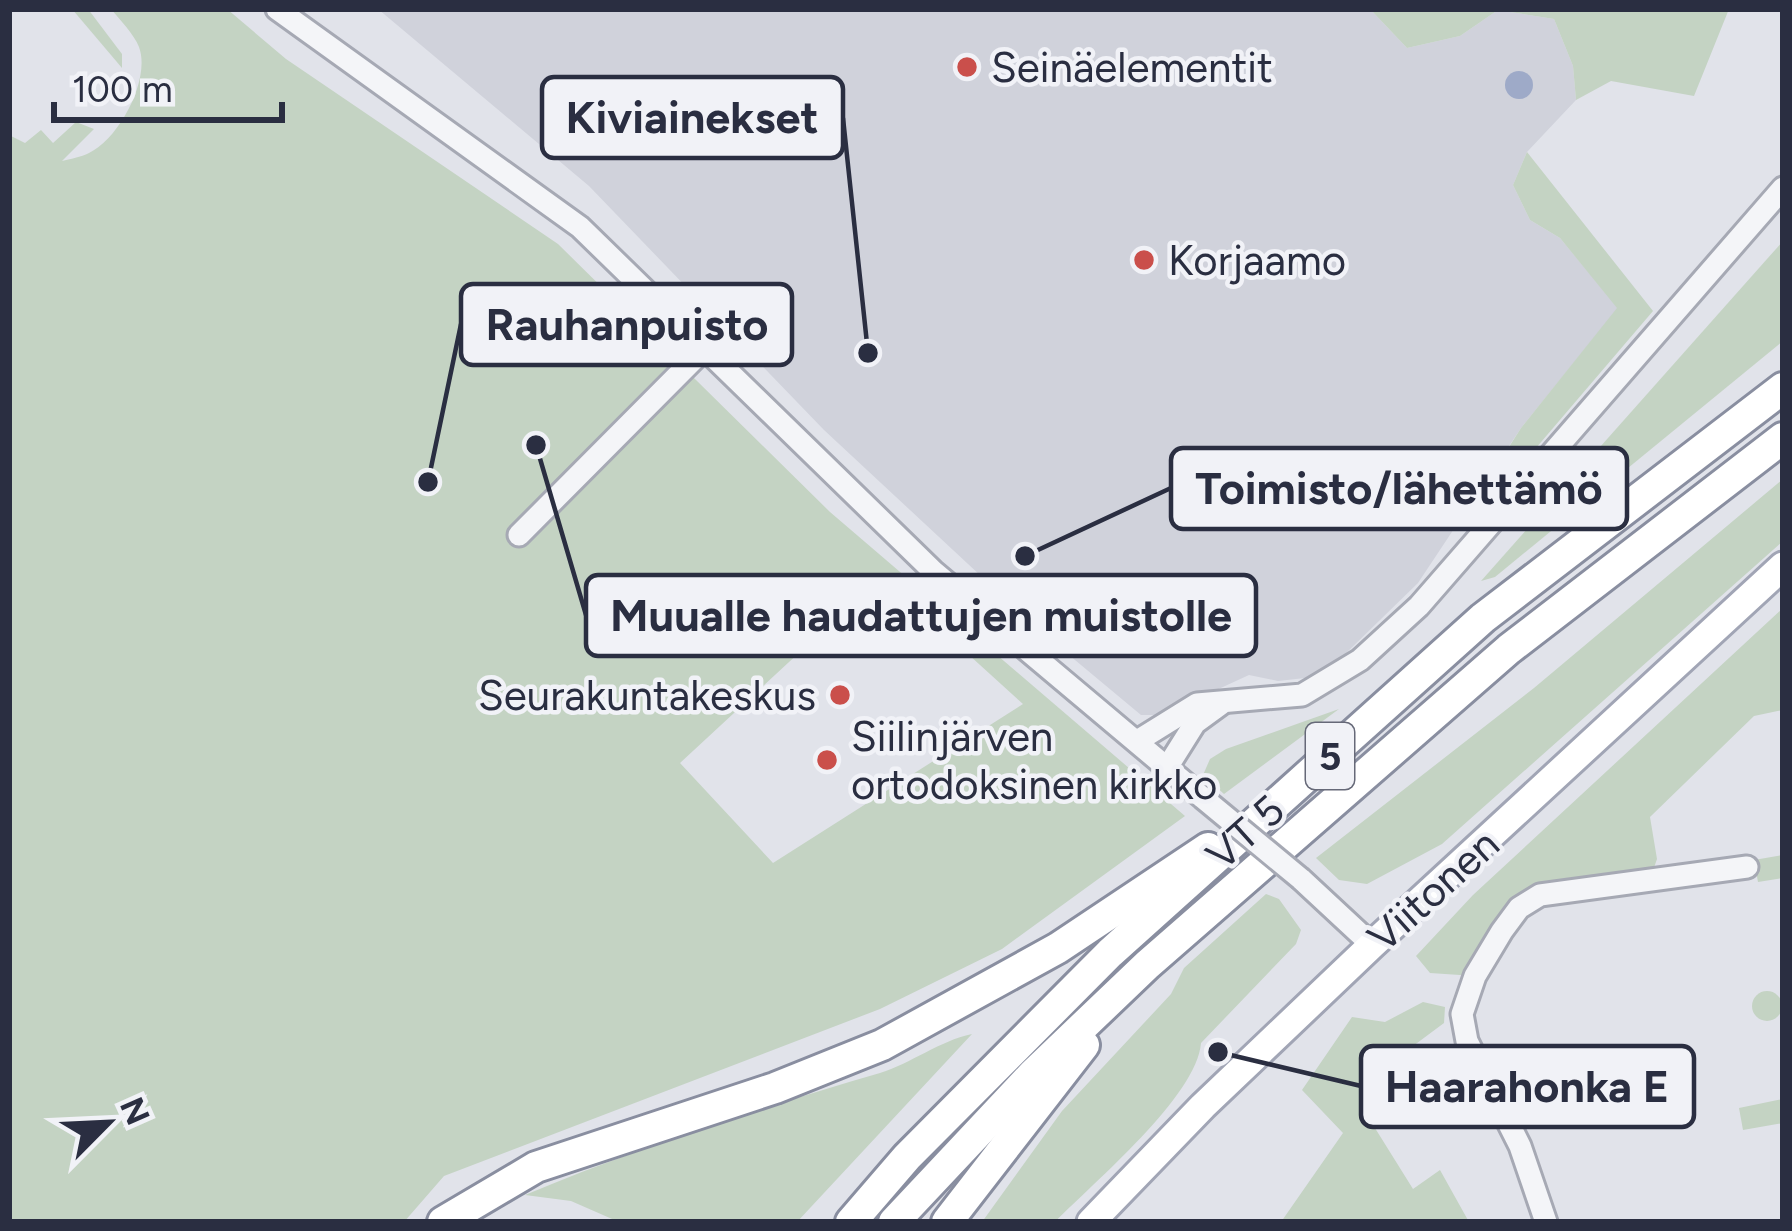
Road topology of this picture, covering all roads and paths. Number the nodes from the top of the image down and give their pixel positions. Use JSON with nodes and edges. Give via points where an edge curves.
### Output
{"nodes":[{"id":1,"x":277,"y":9,"type":"edge"},
{"id":2,"x":1783,"y":188,"type":"edge"},
{"id":3,"x":706,"y":347,"type":"junction"},
{"id":4,"x":1783,"y":388,"type":"edge"},
{"id":5,"x":1783,"y":438,"type":"edge"},
{"id":6,"x":519,"y":535,"type":"dead end"},
{"id":7,"x":1783,"y":566,"type":"edge"},
{"id":8,"x":1227,"y":701,"type":"junction"},
{"id":9,"x":1138,"y":740,"type":"junction"},
{"id":10,"x":1168,"y":766,"type":"junction"},
{"id":11,"x":1269,"y":811,"type":"junction"},
{"id":12,"x":1748,"y":867,"type":"dead end"},
{"id":13,"x":1372,"y":945,"type":"junction"},
{"id":14,"x":1147,"y":965,"type":"junction"},
{"id":15,"x":442,"y":1222,"type":"edge"},
{"id":16,"x":851,"y":1222,"type":"edge"},
{"id":17,"x":894,"y":1222,"type":"edge"},
{"id":18,"x":947,"y":1222,"type":"edge"},
{"id":19,"x":1091,"y":1222,"type":"edge"},
{"id":20,"x":1546,"y":1222,"type":"edge"}],
"edges":[{"from":1,"to":3,"type":"street","via":[[580,227]]},
{"from":2,"to":8,"type":"street","via":[[1390,634],[1302,695]]},
{"from":3,"to":6,"type":"street"},
{"from":3,"to":9,"type":"street","via":[[933,571]]},
{"from":4,"to":11,"type":"highway","name":"VT 5","number":"5","via":[[1483,618]]},
{"from":5,"to":14,"type":"highway","name":"VT 5","number":"5","via":[[1509,649]]},
{"from":7,"to":13,"type":"main road","name":"Viitonen"},
{"from":8,"to":9,"type":"street","via":[[1197,704]]},
{"from":8,"to":10,"type":"street","via":[[1195,723]]},
{"from":9,"to":10,"type":"street"},
{"from":10,"to":13,"type":"street","bridge":true},
{"from":11,"to":15,"type":"highway","via":[[968,1003],[775,1088],[536,1167]]},
{"from":11,"to":16,"type":"highway","name":"VT 5","number":"5","via":[[1110,953]]},
{"from":12,"to":20,"type":"street","via":[[1540,896],[1510,920],[1475,976],[1462,1014],[1467,1040],[1520,1146]]},
{"from":13,"to":19,"type":"main road","name":"Viitonen"},
{"from":14,"to":17,"type":"highway","name":"VT 5","number":"5"},
{"from":14,"to":18,"type":"highway"}]}
